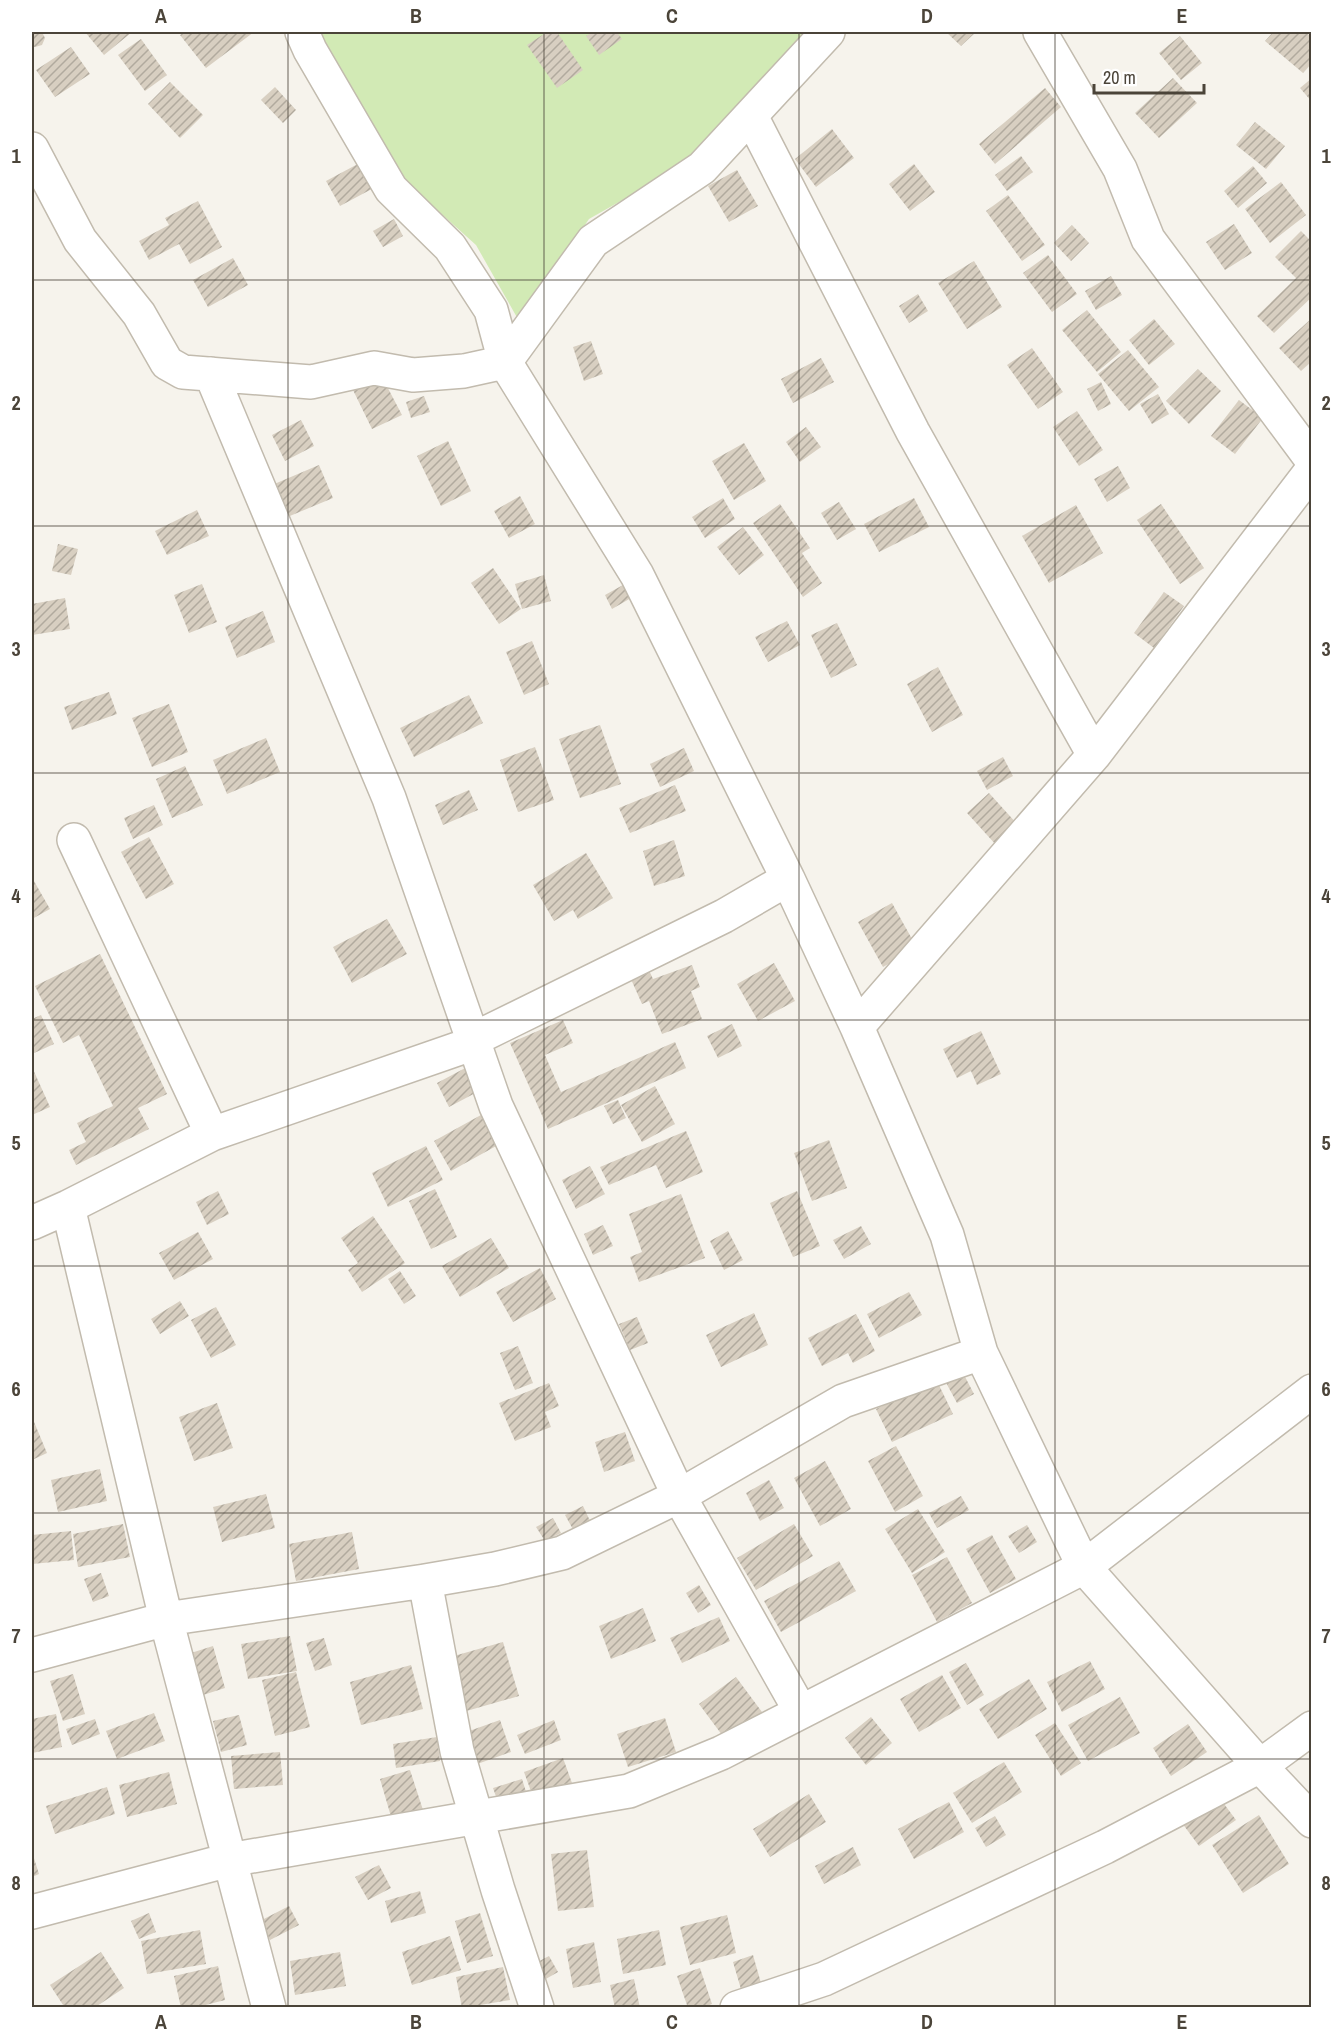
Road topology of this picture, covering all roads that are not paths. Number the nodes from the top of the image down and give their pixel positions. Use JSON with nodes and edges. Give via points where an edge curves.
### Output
{"nodes":[{"id":1,"x":302,"y":32,"type":"edge"},
{"id":2,"x":828,"y":32,"type":"edge"},
{"id":3,"x":1040,"y":32,"type":"edge"},
{"id":4,"x":751,"y":116,"type":"junction"},
{"id":5,"x":32,"y":149,"type":"edge"},
{"id":6,"x":505,"y":362,"type":"junction"},
{"id":7,"x":212,"y":374,"type":"junction"},
{"id":8,"x":1311,"y":460,"type":"edge"},
{"id":9,"x":1311,"y":470,"type":"edge"},
{"id":10,"x":1094,"y":755,"type":"junction"},
{"id":11,"x":74,"y":840,"type":"dead end"},
{"id":12,"x":788,"y":879,"type":"junction"},
{"id":13,"x":857,"y":1026,"type":"junction"},
{"id":14,"x":474,"y":1039,"type":"junction"},
{"id":15,"x":212,"y":1134,"type":"junction"},
{"id":16,"x":68,"y":1207,"type":"junction"},
{"id":17,"x":32,"y":1223,"type":"edge"},
{"id":18,"x":981,"y":1353,"type":"junction"},
{"id":19,"x":1311,"y":1390,"type":"edge"},
{"id":20,"x":679,"y":1496,"type":"junction"},
{"id":21,"x":1084,"y":1566,"type":"junction"},
{"id":22,"x":425,"y":1581,"type":"junction"},
{"id":23,"x":166,"y":1619,"type":"junction"},
{"id":24,"x":32,"y":1655,"type":"edge"},
{"id":25,"x":801,"y":1713,"type":"junction"},
{"id":26,"x":1311,"y":1728,"type":"edge"},
{"id":27,"x":1260,"y":1766,"type":"junction"},
{"id":28,"x":477,"y":1818,"type":"junction"},
{"id":29,"x":1311,"y":1821,"type":"edge"},
{"id":30,"x":229,"y":1860,"type":"junction"},
{"id":31,"x":32,"y":1912,"type":"edge"},
{"id":32,"x":269,"y":2007,"type":"edge"},
{"id":33,"x":537,"y":2007,"type":"edge"},
{"id":34,"x":737,"y":2007,"type":"edge"}],
"edges":[{"from":1,"to":6,"type":"street","via":[[391,189],[450,247],[491,310]]},
{"from":2,"to":4,"type":"street"},
{"from":3,"to":8,"type":"street","via":[[1120,169],[1148,239]]},
{"from":4,"to":6,"type":"street","via":[[702,168],[593,241]]},
{"from":4,"to":10,"type":"street","via":[[914,432]]},
{"from":5,"to":7,"type":"street","via":[[80,240],[139,314],[167,363],[183,372]]},
{"from":6,"to":7,"type":"street","via":[[464,371],[414,375],[374,368],[311,382]]},
{"from":6,"to":12,"type":"street","via":[[637,576]]},
{"from":7,"to":14,"type":"street","via":[[388,798]]},
{"from":9,"to":10,"type":"street"},
{"from":10,"to":13,"type":"street"},
{"from":11,"to":15,"type":"street"},
{"from":12,"to":13,"type":"street"},
{"from":12,"to":14,"type":"street","via":[[724,916]]},
{"from":13,"to":18,"type":"street","via":[[947,1235]]},
{"from":14,"to":15,"type":"street","via":[[463,1047]]},
{"from":14,"to":20,"type":"street","via":[[496,1106]]},
{"from":15,"to":16,"type":"street"},
{"from":16,"to":17,"type":"street"},
{"from":16,"to":23,"type":"street"},
{"from":18,"to":20,"type":"street","via":[[843,1401]]},
{"from":18,"to":21,"type":"street"},
{"from":19,"to":21,"type":"street"},
{"from":20,"to":22,"type":"street","via":[[562,1553]]},
{"from":20,"to":25,"type":"street"},
{"from":21,"to":25,"type":"street"},
{"from":21,"to":27,"type":"street"},
{"from":22,"to":23,"type":"street"},
{"from":22,"to":28,"type":"street","via":[[457,1751]]},
{"from":23,"to":24,"type":"street"},
{"from":23,"to":30,"type":"street"},
{"from":25,"to":28,"type":"street","via":[[721,1753],[629,1791]]},
{"from":26,"to":27,"type":"street"},
{"from":27,"to":29,"type":"street"},
{"from":27,"to":34,"type":"street","via":[[1105,1847],[824,1979]]},
{"from":28,"to":30,"type":"street"},
{"from":28,"to":33,"type":"street"},
{"from":30,"to":31,"type":"street"},
{"from":30,"to":32,"type":"street"}]}
